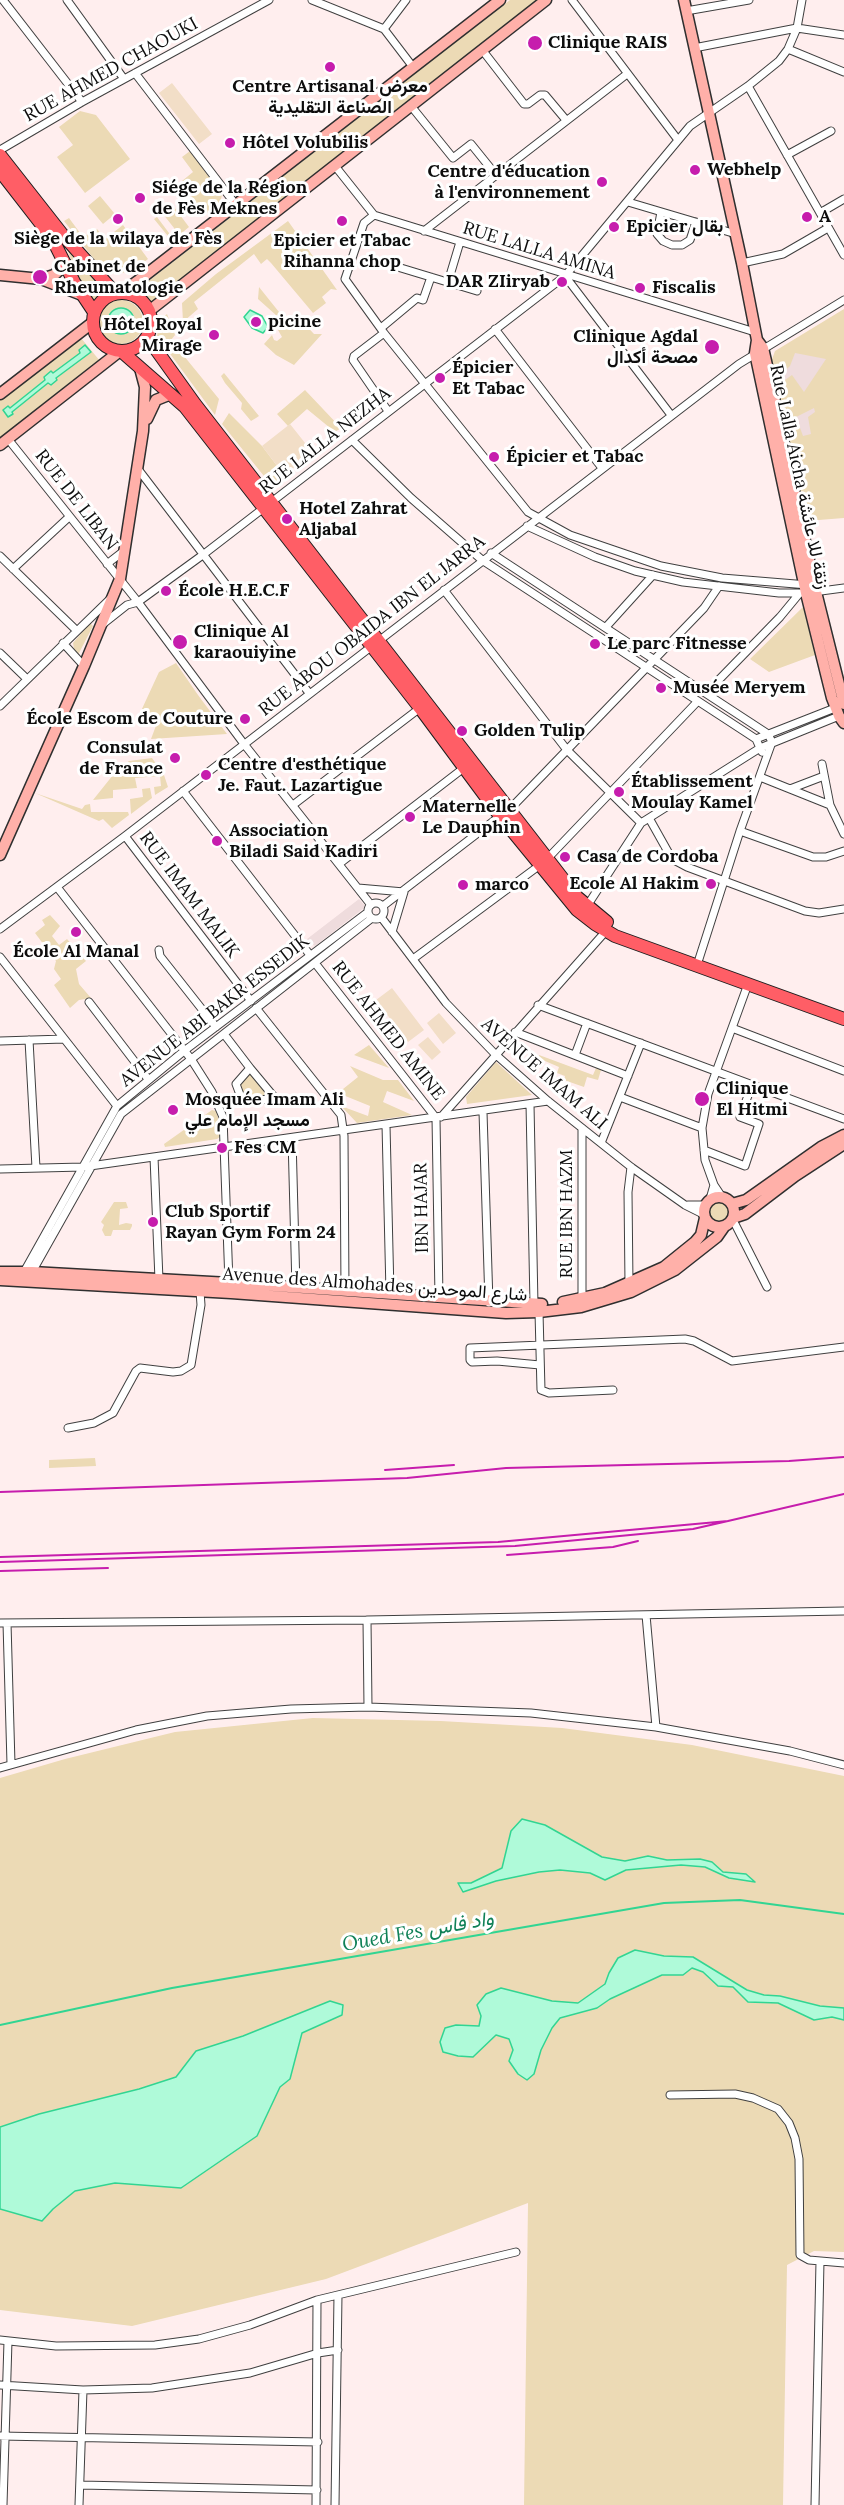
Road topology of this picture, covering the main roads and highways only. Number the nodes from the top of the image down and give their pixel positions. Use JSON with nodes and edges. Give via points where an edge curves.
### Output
{"nodes":[{"id":1,"x":0,"y":153,"type":"edge"},
{"id":2,"x":0,"y":171,"type":"edge"},
{"id":3,"x":118,"y":293,"type":"junction"},
{"id":4,"x":93,"y":318,"type":"junction"},
{"id":5,"x":147,"y":337,"type":"junction"},
{"id":6,"x":120,"y":351,"type":"junction"},
{"id":7,"x":268,"y":505,"type":"junction"},
{"id":8,"x":375,"y":643,"type":"junction"},
{"id":9,"x":505,"y":812,"type":"junction"},
{"id":10,"x":544,"y":861,"type":"junction"},
{"id":11,"x":844,"y":1011,"type":"edge"},
{"id":12,"x":844,"y":1019,"type":"edge"}],
"edges":[{"from":1,"to":3,"type":"main road","via":[[68,241]]},
{"from":2,"to":4,"type":"main road","via":[[52,238]]},
{"from":3,"to":4,"type":"main road","via":[[102,300]]},
{"from":3,"to":5,"type":"main road","via":[[138,297],[149,311]]},
{"from":4,"to":6,"type":"main road","via":[[101,342]]},
{"from":5,"to":6,"type":"main road","via":[[134,348]]},
{"from":5,"to":7,"type":"main road"},
{"from":6,"to":7,"type":"main road","via":[[185,407]]},
{"from":7,"to":8,"type":"main road"},
{"from":8,"to":9,"type":"main road"},
{"from":8,"to":9,"type":"main road","via":[[465,767]]},
{"from":9,"to":10,"type":"main road"},
{"from":10,"to":11,"type":"main road","via":[[587,907],[620,930]]},
{"from":10,"to":12,"type":"main road","via":[[573,906],[606,931]]}]}
